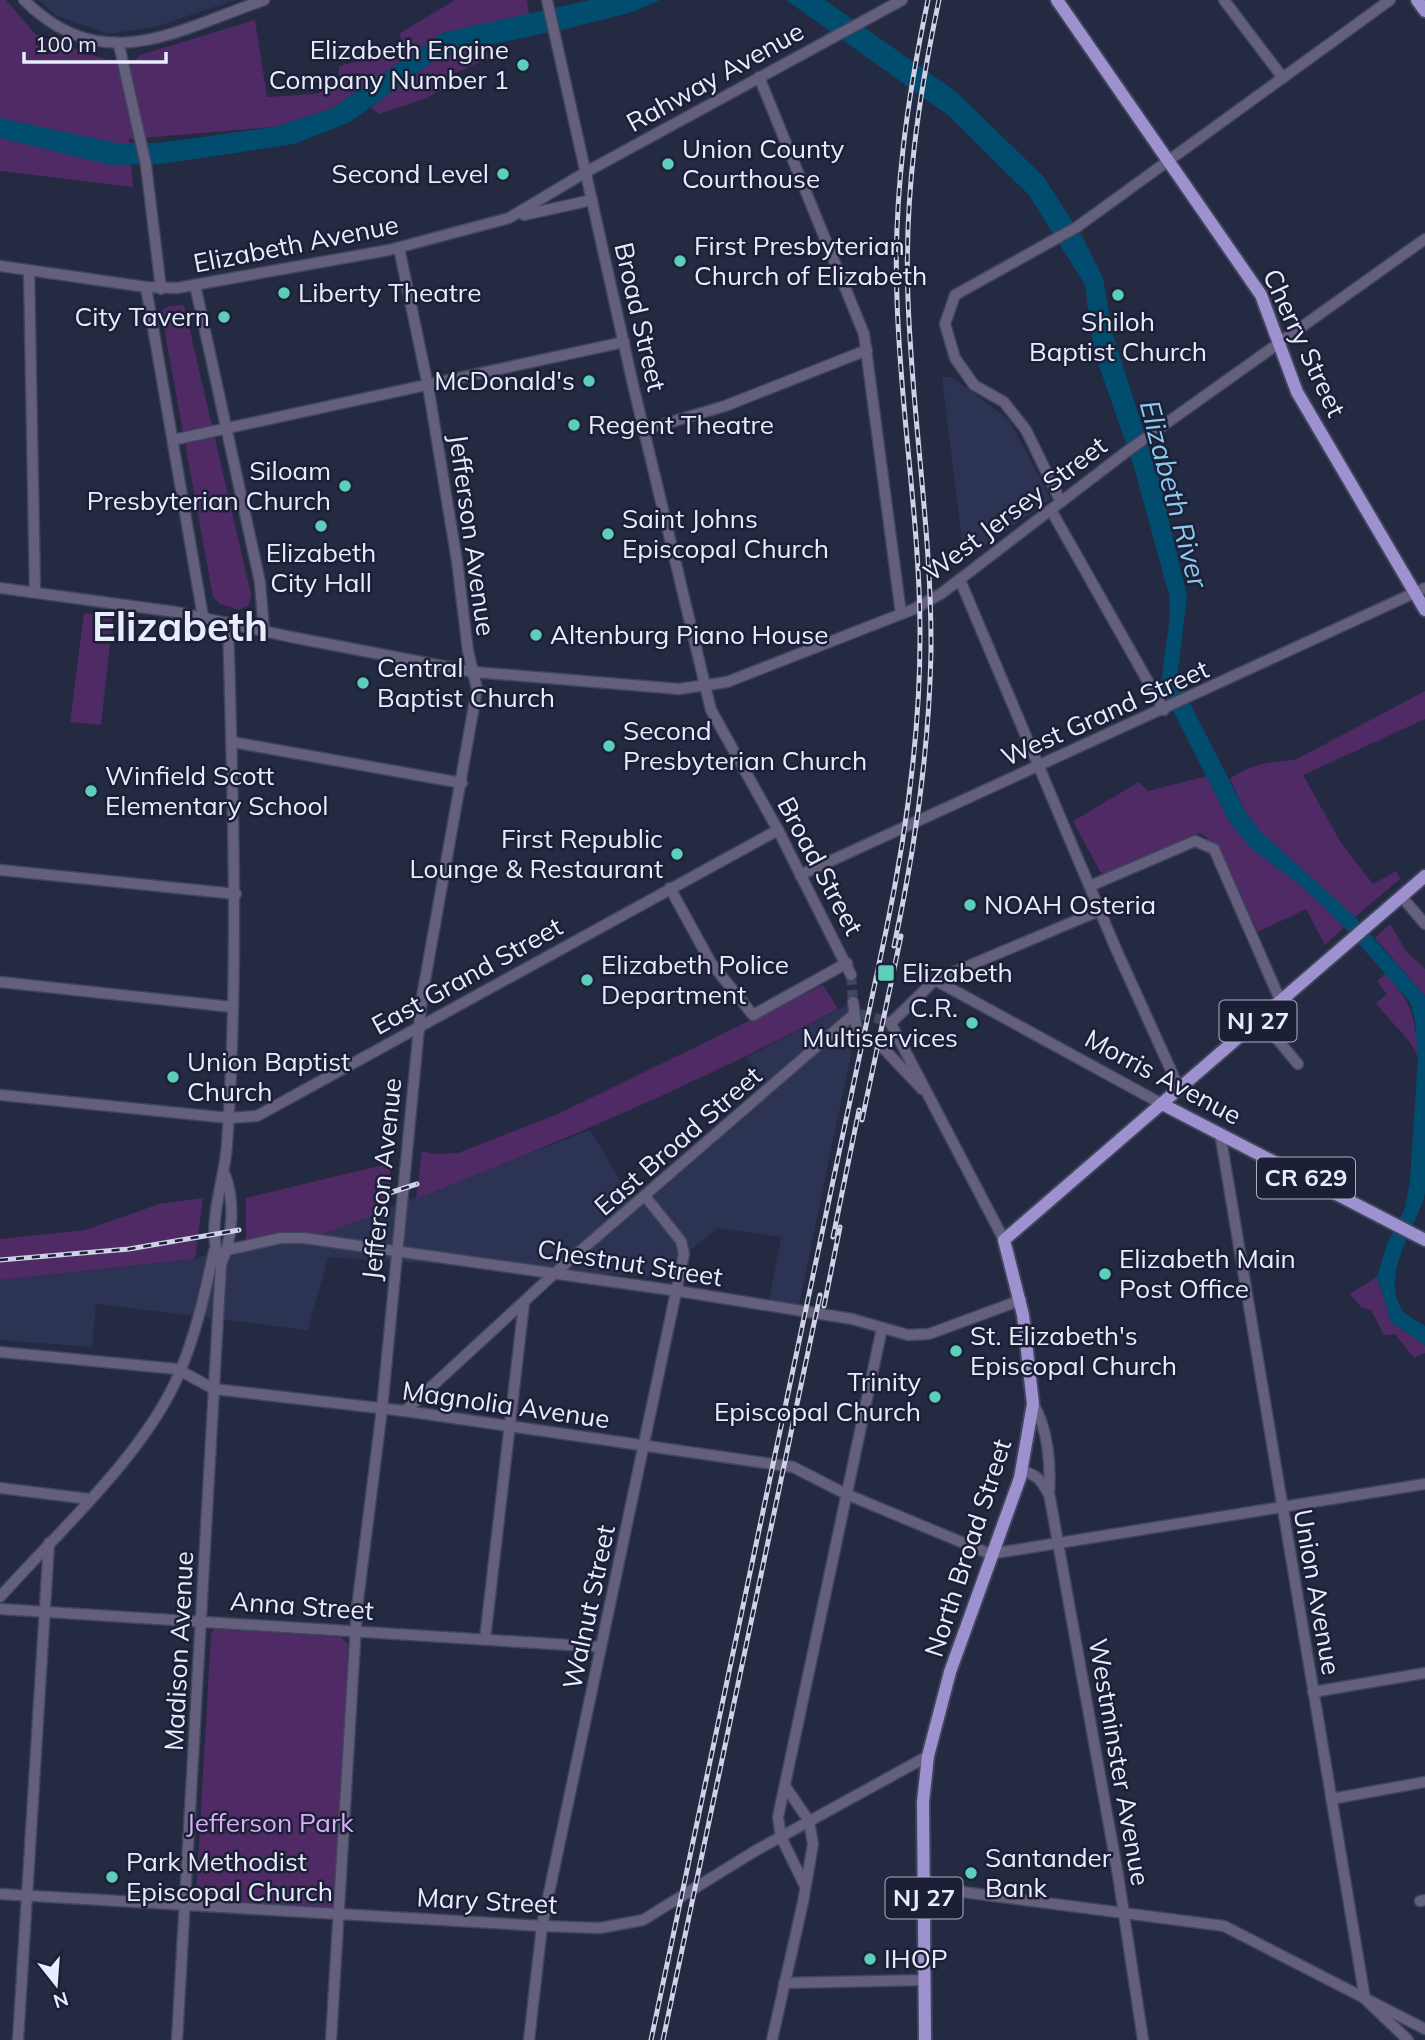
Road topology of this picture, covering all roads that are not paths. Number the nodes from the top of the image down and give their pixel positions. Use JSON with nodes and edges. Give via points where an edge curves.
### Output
{"nodes":[{"id":1,"x":24,"y":0,"type":"edge"},
{"id":2,"x":264,"y":0,"type":"edge"},
{"id":3,"x":901,"y":0,"type":"edge"},
{"id":4,"x":1057,"y":0,"type":"edge"},
{"id":5,"x":1224,"y":0,"type":"edge"},
{"id":6,"x":1390,"y":0,"type":"edge"},
{"id":7,"x":1417,"y":0,"type":"edge"},
{"id":8,"x":548,"y":4,"type":"edge"},
{"id":9,"x":1425,"y":11,"type":"edge"},
{"id":10,"x":119,"y":45,"type":"junction"},
{"id":11,"x":759,"y":77,"type":"junction"},
{"id":12,"x":1283,"y":78,"type":"junction"},
{"id":13,"x":1168,"y":163,"type":"junction"},
{"id":14,"x":586,"y":172,"type":"junction"},
{"id":15,"x":592,"y":200,"type":"junction"},
{"id":16,"x":509,"y":218,"type":"junction"},
{"id":17,"x":1425,"y":239,"type":"edge"},
{"id":18,"x":398,"y":248,"type":"junction"},
{"id":19,"x":0,"y":266,"type":"edge"},
{"id":20,"x":29,"y":271,"type":"junction"},
{"id":21,"x":195,"y":285,"type":"junction"},
{"id":22,"x":146,"y":288,"type":"junction"},
{"id":23,"x":161,"y":289,"type":"junction"},
{"id":24,"x":1279,"y":341,"type":"junction"},
{"id":25,"x":624,"y":342,"type":"junction"},
{"id":26,"x":867,"y":350,"type":"junction"},
{"id":27,"x":428,"y":386,"type":"junction"},
{"id":28,"x":225,"y":430,"type":"junction"},
{"id":29,"x":644,"y":430,"type":"junction"},
{"id":30,"x":173,"y":440,"type":"junction"},
{"id":31,"x":1061,"y":502,"type":"junction"},
{"id":32,"x":1051,"y":510,"type":"junction"},
{"id":33,"x":960,"y":580,"type":"junction"},
{"id":34,"x":0,"y":588,"type":"edge"},
{"id":35,"x":1420,"y":590,"type":"edge"},
{"id":36,"x":35,"y":591,"type":"junction"},
{"id":37,"x":1425,"y":610,"type":"edge"},
{"id":38,"x":901,"y":614,"type":"junction"},
{"id":39,"x":203,"y":617,"type":"junction"},
{"id":40,"x":228,"y":623,"type":"junction"},
{"id":41,"x":264,"y":632,"type":"junction"},
{"id":42,"x":474,"y":672,"type":"junction"},
{"id":43,"x":705,"y":686,"type":"junction"},
{"id":44,"x":1168,"y":708,"type":"junction"},
{"id":45,"x":232,"y":742,"type":"junction"},
{"id":46,"x":1039,"y":767,"type":"junction"},
{"id":47,"x":461,"y":783,"type":"junction"},
{"id":48,"x":778,"y":830,"type":"junction"},
{"id":49,"x":0,"y":870,"type":"edge"},
{"id":50,"x":800,"y":874,"type":"junction"},
{"id":51,"x":1425,"y":876,"type":"edge"},
{"id":52,"x":1090,"y":886,"type":"junction"},
{"id":53,"x":670,"y":888,"type":"junction"},
{"id":54,"x":236,"y":894,"type":"junction"},
{"id":55,"x":1402,"y":896,"type":"junction"},
{"id":56,"x":1101,"y":910,"type":"junction"},
{"id":57,"x":1425,"y":924,"type":"edge"},
{"id":58,"x":847,"y":963,"type":"junction"},
{"id":59,"x":851,"y":975,"type":"tunnel mouth"},
{"id":60,"x":934,"y":980,"type":"junction"},
{"id":61,"x":0,"y":982,"type":"edge"},
{"id":62,"x":853,"y":1002,"type":"tunnel mouth"},
{"id":63,"x":1280,"y":1002,"type":"junction"},
{"id":64,"x":232,"y":1007,"type":"junction"},
{"id":65,"x":857,"y":1015,"type":"junction"},
{"id":66,"x":1261,"y":1019,"type":"junction"},
{"id":67,"x":419,"y":1026,"type":"junction"},
{"id":68,"x":857,"y":1031,"type":"dead end"},
{"id":69,"x":884,"y":1049,"type":"tunnel mouth"},
{"id":70,"x":1298,"y":1064,"type":"dead end"},
{"id":71,"x":1179,"y":1088,"type":"junction"},
{"id":72,"x":924,"y":1090,"type":"junction"},
{"id":73,"x":0,"y":1095,"type":"edge"},
{"id":74,"x":1162,"y":1104,"type":"junction"},
{"id":75,"x":229,"y":1118,"type":"junction"},
{"id":76,"x":1220,"y":1133,"type":"junction"},
{"id":77,"x":225,"y":1175,"type":"junction"},
{"id":78,"x":645,"y":1196,"type":"junction"},
{"id":79,"x":1420,"y":1238,"type":"edge"},
{"id":80,"x":1004,"y":1240,"type":"junction"},
{"id":81,"x":227,"y":1250,"type":"junction"},
{"id":82,"x":396,"y":1250,"type":"junction"},
{"id":83,"x":215,"y":1251,"type":"junction"},
{"id":84,"x":221,"y":1264,"type":"junction"},
{"id":85,"x":556,"y":1272,"type":"junction"},
{"id":86,"x":678,"y":1291,"type":"junction"},
{"id":87,"x":1021,"y":1300,"type":"junction"},
{"id":88,"x":524,"y":1303,"type":"junction"},
{"id":89,"x":882,"y":1328,"type":"junction"},
{"id":90,"x":0,"y":1352,"type":"edge"},
{"id":91,"x":180,"y":1371,"type":"junction"},
{"id":92,"x":214,"y":1389,"type":"junction"},
{"id":93,"x":1033,"y":1404,"type":"junction"},
{"id":94,"x":382,"y":1409,"type":"junction"},
{"id":95,"x":405,"y":1411,"type":"junction"},
{"id":96,"x":510,"y":1427,"type":"junction"},
{"id":97,"x":646,"y":1447,"type":"junction"},
{"id":98,"x":1021,"y":1471,"type":"junction"},
{"id":99,"x":1425,"y":1484,"type":"edge"},
{"id":100,"x":0,"y":1488,"type":"edge"},
{"id":101,"x":1049,"y":1493,"type":"junction"},
{"id":102,"x":846,"y":1494,"type":"junction"},
{"id":103,"x":89,"y":1499,"type":"junction"},
{"id":104,"x":1281,"y":1506,"type":"junction"},
{"id":105,"x":49,"y":1543,"type":"junction"},
{"id":106,"x":1058,"y":1543,"type":"junction"},
{"id":107,"x":993,"y":1554,"type":"junction"},
{"id":108,"x":0,"y":1597,"type":"edge"},
{"id":109,"x":0,"y":1609,"type":"edge"},
{"id":110,"x":44,"y":1612,"type":"junction"},
{"id":111,"x":203,"y":1620,"type":"junction"},
{"id":112,"x":355,"y":1631,"type":"junction"},
{"id":113,"x":485,"y":1639,"type":"junction"},
{"id":114,"x":601,"y":1647,"type":"junction"},
{"id":115,"x":1425,"y":1673,"type":"edge"},
{"id":116,"x":1313,"y":1692,"type":"junction"},
{"id":117,"x":928,"y":1756,"type":"junction"},
{"id":118,"x":1425,"y":1782,"type":"edge"},
{"id":119,"x":785,"y":1786,"type":"junction"},
{"id":120,"x":1331,"y":1798,"type":"junction"},
{"id":121,"x":809,"y":1821,"type":"junction"},
{"id":122,"x":781,"y":1837,"type":"junction"},
{"id":123,"x":805,"y":1886,"type":"junction"},
{"id":124,"x":924,"y":1887,"type":"junction"},
{"id":125,"x":0,"y":1894,"type":"edge"},
{"id":126,"x":27,"y":1896,"type":"junction"},
{"id":127,"x":186,"y":1905,"type":"junction"},
{"id":128,"x":1124,"y":1912,"type":"junction"},
{"id":129,"x":338,"y":1913,"type":"junction"},
{"id":130,"x":542,"y":1926,"type":"junction"},
{"id":131,"x":924,"y":1980,"type":"junction"},
{"id":132,"x":784,"y":1983,"type":"junction"},
{"id":133,"x":1366,"y":1999,"type":"junction"},
{"id":134,"x":1425,"y":2029,"type":"edge"},
{"id":135,"x":18,"y":2040,"type":"edge"},
{"id":136,"x":177,"y":2040,"type":"edge"},
{"id":137,"x":331,"y":2040,"type":"edge"},
{"id":138,"x":529,"y":2040,"type":"edge"},
{"id":139,"x":772,"y":2040,"type":"edge"},
{"id":140,"x":925,"y":2040,"type":"edge"},
{"id":141,"x":1143,"y":2040,"type":"edge"},
{"id":142,"x":1408,"y":2040,"type":"edge"}],
"edges":[{"from":1,"to":10,"type":"street","via":[[64,31]]},
{"from":2,"to":10,"type":"street","via":[[162,36]]},
{"from":3,"to":11,"type":"street","name":"Rahway Avenue"},
{"from":4,"to":13,"type":"main road","name":"Cherry Street"},
{"from":5,"to":12,"type":"street"},
{"from":6,"to":12,"type":"street"},
{"from":7,"to":9,"type":"main road"},
{"from":8,"to":14,"type":"street","name":"Broad Street"},
{"from":10,"to":23,"type":"street","via":[[146,165]]},
{"from":11,"to":14,"type":"street","name":"Rahway Avenue"},
{"from":11,"to":26,"type":"street"},
{"from":12,"to":13,"type":"street"},
{"from":13,"to":24,"type":"main road","name":"Cherry Street","via":[[1261,295]]},
{"from":13,"to":31,"type":"street","via":[[1077,227],[953,298],[945,324],[955,358],[974,385],[1004,402],[1026,430]]},
{"from":14,"to":15,"type":"street","name":"Broad Street"},
{"from":14,"to":16,"type":"street","name":"Elizabeth Avenue"},
{"from":15,"to":16,"type":"street"},
{"from":15,"to":25,"type":"street","name":"Broad Street"},
{"from":16,"to":18,"type":"street","name":"Elizabeth Avenue"},
{"from":17,"to":24,"type":"street","name":"West Jersey Street"},
{"from":18,"to":21,"type":"street","name":"Elizabeth Avenue"},
{"from":18,"to":27,"type":"street","name":"Jefferson Avenue"},
{"from":19,"to":20,"type":"street","name":"Elizabeth Avenue"},
{"from":20,"to":22,"type":"street","name":"Elizabeth Avenue"},
{"from":20,"to":36,"type":"street"},
{"from":21,"to":23,"type":"street","name":"Elizabeth Avenue"},
{"from":21,"to":28,"type":"street"},
{"from":22,"to":23,"type":"street","name":"Elizabeth Avenue"},
{"from":22,"to":30,"type":"street"},
{"from":24,"to":31,"type":"street","name":"West Jersey Street"},
{"from":24,"to":35,"type":"main road","name":"Cherry Street","via":[[1297,392]]},
{"from":25,"to":27,"type":"street"},
{"from":25,"to":29,"type":"street","name":"Broad Street"},
{"from":26,"to":29,"type":"street","via":[[725,406]]},
{"from":26,"to":38,"type":"street"},
{"from":27,"to":28,"type":"street"},
{"from":27,"to":42,"type":"street","name":"Jefferson Avenue"},
{"from":28,"to":30,"type":"street"},
{"from":28,"to":41,"type":"street","via":[[260,582]]},
{"from":29,"to":43,"type":"street","name":"Broad Street"},
{"from":30,"to":39,"type":"street"},
{"from":31,"to":32,"type":"street","name":"West Jersey Street"},
{"from":32,"to":33,"type":"street","name":"West Jersey Street"},
{"from":32,"to":44,"type":"street"},
{"from":33,"to":38,"type":"street","name":"West Jersey Street"},
{"from":33,"to":46,"type":"street"},
{"from":34,"to":36,"type":"street","name":"West Jersey Street"},
{"from":35,"to":37,"type":"main road","name":"Cherry Street"},
{"from":35,"to":44,"type":"street","name":"West Grand Street"},
{"from":36,"to":39,"type":"street","name":"West Jersey Street"},
{"from":38,"to":43,"type":"street","name":"West Jersey Street","via":[[727,682]]},
{"from":39,"to":40,"type":"street","name":"West Jersey Street"},
{"from":40,"to":41,"type":"street","name":"West Jersey Street"},
{"from":40,"to":45,"type":"street","name":"Madison Avenue"},
{"from":41,"to":42,"type":"street","name":"West Jersey Street"},
{"from":42,"to":43,"type":"street","name":"West Jersey Street","via":[[679,689]]},
{"from":42,"to":47,"type":"street","name":"Jefferson Avenue","via":[[476,700]]},
{"from":43,"to":48,"type":"street","name":"Broad Street","via":[[711,710]]},
{"from":44,"to":46,"type":"street","name":"West Grand Street"},
{"from":45,"to":47,"type":"street"},
{"from":45,"to":54,"type":"street","name":"Madison Avenue"},
{"from":46,"to":50,"type":"street","name":"West Grand Street"},
{"from":46,"to":52,"type":"street"},
{"from":47,"to":67,"type":"street","name":"Jefferson Avenue"},
{"from":48,"to":50,"type":"street","name":"Broad Street"},
{"from":48,"to":53,"type":"street","name":"East Grand Street"},
{"from":49,"to":54,"type":"street"},
{"from":50,"to":58,"type":"street","name":"Broad Street"},
{"from":51,"to":55,"type":"main road","number":"NJ 27"},
{"from":52,"to":56,"type":"street"},
{"from":52,"to":63,"type":"street","via":[[1195,841],[1214,849]]},
{"from":53,"to":58,"type":"street","via":[[711,962],[753,1015]]},
{"from":53,"to":67,"type":"street","name":"East Grand Street"},
{"from":54,"to":64,"type":"street","name":"Madison Avenue"},
{"from":55,"to":57,"type":"street"},
{"from":55,"to":63,"type":"main road","number":"NJ 27"},
{"from":56,"to":60,"type":"street"},
{"from":56,"to":71,"type":"street"},
{"from":58,"to":59,"type":"street","name":"Broad Street"},
{"from":60,"to":72,"type":"street","name":"North Broad Street","via":[[891,1022]]},
{"from":60,"to":74,"type":"street","name":"Morris Avenue"},
{"from":61,"to":64,"type":"street"},
{"from":62,"to":65,"type":"street"},
{"from":63,"to":66,"type":"main road","number":"NJ 27"},
{"from":64,"to":75,"type":"street","name":"Madison Avenue"},
{"from":65,"to":68,"type":"street"},
{"from":65,"to":78,"type":"street","name":"East Broad Street"},
{"from":66,"to":70,"type":"street"},
{"from":66,"to":71,"type":"main road","number":"NJ 27"},
{"from":67,"to":75,"type":"street","name":"East Grand Street","via":[[257,1116]]},
{"from":67,"to":82,"type":"street","name":"Jefferson Avenue"},
{"from":69,"to":72,"type":"street","name":"North Broad Street"},
{"from":71,"to":74,"type":"main road","number":"NJ 27"},
{"from":72,"to":80,"type":"street","name":"North Broad Street"},
{"from":73,"to":75,"type":"street","name":"East Grand Street"},
{"from":74,"to":76,"type":"main road","name":"Morris Avenue","number":"CR 629"},
{"from":74,"to":80,"type":"main road","number":"NJ 27"},
{"from":75,"to":77,"type":"street","name":"Madison Avenue"},
{"from":76,"to":79,"type":"main road","name":"Morris Avenue","number":"CR 629"},
{"from":76,"to":104,"type":"street","name":"Union Avenue"},
{"from":77,"to":81,"type":"street","name":"Madison Avenue","via":[[232,1192]]},
{"from":77,"to":83,"type":"street","name":"Madison Avenue","via":[[218,1191]]},
{"from":78,"to":85,"type":"street","name":"East Broad Street"},
{"from":78,"to":86,"type":"street","name":"Walnut Street","via":[[684,1247]]},
{"from":80,"to":87,"type":"main road","name":"North Broad Street","number":"NJ 27"},
{"from":81,"to":82,"type":"street","name":"Chestnut Street","via":[[281,1238],[304,1238]]},
{"from":81,"to":84,"type":"street","name":"Madison Avenue"},
{"from":82,"to":85,"type":"street","name":"Chestnut Street"},
{"from":82,"to":94,"type":"street","name":"Jefferson Avenue"},
{"from":83,"to":84,"type":"street","name":"Madison Avenue"},
{"from":83,"to":91,"type":"street","via":[[195,1335]]},
{"from":84,"to":92,"type":"street","name":"Madison Avenue"},
{"from":85,"to":86,"type":"street","name":"Chestnut Street"},
{"from":85,"to":88,"type":"street","name":"East Broad Street"},
{"from":86,"to":89,"type":"street","name":"Chestnut Street"},
{"from":86,"to":97,"type":"street","name":"Walnut Street"},
{"from":87,"to":89,"type":"street","name":"Chestnut Street","via":[[919,1336]]},
{"from":87,"to":93,"type":"main road","name":"North Broad Street","number":"NJ 27"},
{"from":88,"to":95,"type":"street","name":"East Broad Street"},
{"from":88,"to":96,"type":"street"},
{"from":89,"to":102,"type":"street"},
{"from":90,"to":91,"type":"street","name":"Magnolia Avenue"},
{"from":91,"to":92,"type":"street","name":"Magnolia Avenue"},
{"from":91,"to":103,"type":"street","via":[[151,1424]]},
{"from":92,"to":94,"type":"street","name":"Magnolia Avenue"},
{"from":92,"to":111,"type":"street","name":"Madison Avenue"},
{"from":93,"to":98,"type":"main road","name":"North Broad Street","number":"NJ 27"},
{"from":93,"to":101,"type":"street","name":"Westminster Avenue","via":[[1041,1422]]},
{"from":94,"to":95,"type":"street","name":"Magnolia Avenue"},
{"from":94,"to":112,"type":"street","name":"Jefferson Avenue"},
{"from":95,"to":96,"type":"street","name":"Magnolia Avenue"},
{"from":96,"to":97,"type":"street","name":"Magnolia Avenue"},
{"from":96,"to":113,"type":"street"},
{"from":97,"to":102,"type":"street","name":"Magnolia Avenue","via":[[793,1467]]},
{"from":97,"to":114,"type":"street","name":"Walnut Street"},
{"from":98,"to":101,"type":"street","via":[[1041,1480]]},
{"from":98,"to":107,"type":"main road","name":"North Broad Street","number":"NJ 27"},
{"from":99,"to":104,"type":"street"},
{"from":100,"to":103,"type":"street"},
{"from":101,"to":106,"type":"street","name":"Westminster Avenue"},
{"from":102,"to":107,"type":"street","name":"Magnolia Avenue"},
{"from":102,"to":119,"type":"street"},
{"from":103,"to":105,"type":"street"},
{"from":104,"to":106,"type":"street"},
{"from":104,"to":116,"type":"street","name":"Union Avenue"},
{"from":105,"to":108,"type":"street"},
{"from":105,"to":110,"type":"street"},
{"from":106,"to":107,"type":"street"},
{"from":106,"to":128,"type":"street","name":"Westminster Avenue"},
{"from":107,"to":117,"type":"main road","name":"North Broad Street","number":"NJ 27","via":[[947,1683]]},
{"from":109,"to":110,"type":"street","name":"Anna Street"},
{"from":110,"to":111,"type":"street","name":"Anna Street"},
{"from":110,"to":126,"type":"street"},
{"from":111,"to":112,"type":"street","name":"Anna Street"},
{"from":111,"to":127,"type":"street","name":"Madison Avenue"},
{"from":112,"to":113,"type":"street","name":"Anna Street"},
{"from":112,"to":129,"type":"street","name":"Jefferson Avenue"},
{"from":113,"to":114,"type":"street","name":"Anna Street"},
{"from":114,"to":130,"type":"street","name":"Walnut Street"},
{"from":115,"to":116,"type":"street"},
{"from":116,"to":120,"type":"street","name":"Union Avenue"},
{"from":117,"to":121,"type":"street","name":"Mary Street"},
{"from":117,"to":124,"type":"main road","name":"North Broad Street","number":"NJ 27","via":[[923,1802]]},
{"from":118,"to":120,"type":"street"},
{"from":119,"to":121,"type":"street"},
{"from":119,"to":122,"type":"street","via":[[778,1817]]},
{"from":120,"to":133,"type":"street","name":"Union Avenue"},
{"from":121,"to":122,"type":"street","name":"Mary Street"},
{"from":121,"to":123,"type":"street","via":[[813,1844]]},
{"from":122,"to":123,"type":"street"},
{"from":122,"to":130,"type":"street","name":"Mary Street","via":[[643,1920],[600,1928]]},
{"from":123,"to":132,"type":"street"},
{"from":124,"to":128,"type":"street"},
{"from":124,"to":131,"type":"main road","name":"North Broad Street","number":"NJ 27"},
{"from":125,"to":126,"type":"street","name":"Mary Street"},
{"from":126,"to":127,"type":"street","name":"Mary Street"},
{"from":126,"to":135,"type":"street"},
{"from":127,"to":129,"type":"street","name":"Mary Street"},
{"from":127,"to":136,"type":"street","name":"Madison Avenue"},
{"from":128,"to":133,"type":"street","via":[[1224,1926]]},
{"from":128,"to":141,"type":"street","name":"Westminster Avenue"},
{"from":129,"to":130,"type":"street","name":"Mary Street"},
{"from":129,"to":137,"type":"street","name":"Jefferson Avenue"},
{"from":130,"to":138,"type":"street","name":"Walnut Street"},
{"from":131,"to":132,"type":"street"},
{"from":131,"to":140,"type":"main road","name":"North Broad Street","number":"NJ 27"},
{"from":132,"to":139,"type":"street"},
{"from":133,"to":134,"type":"street"},
{"from":133,"to":142,"type":"street"}]}
